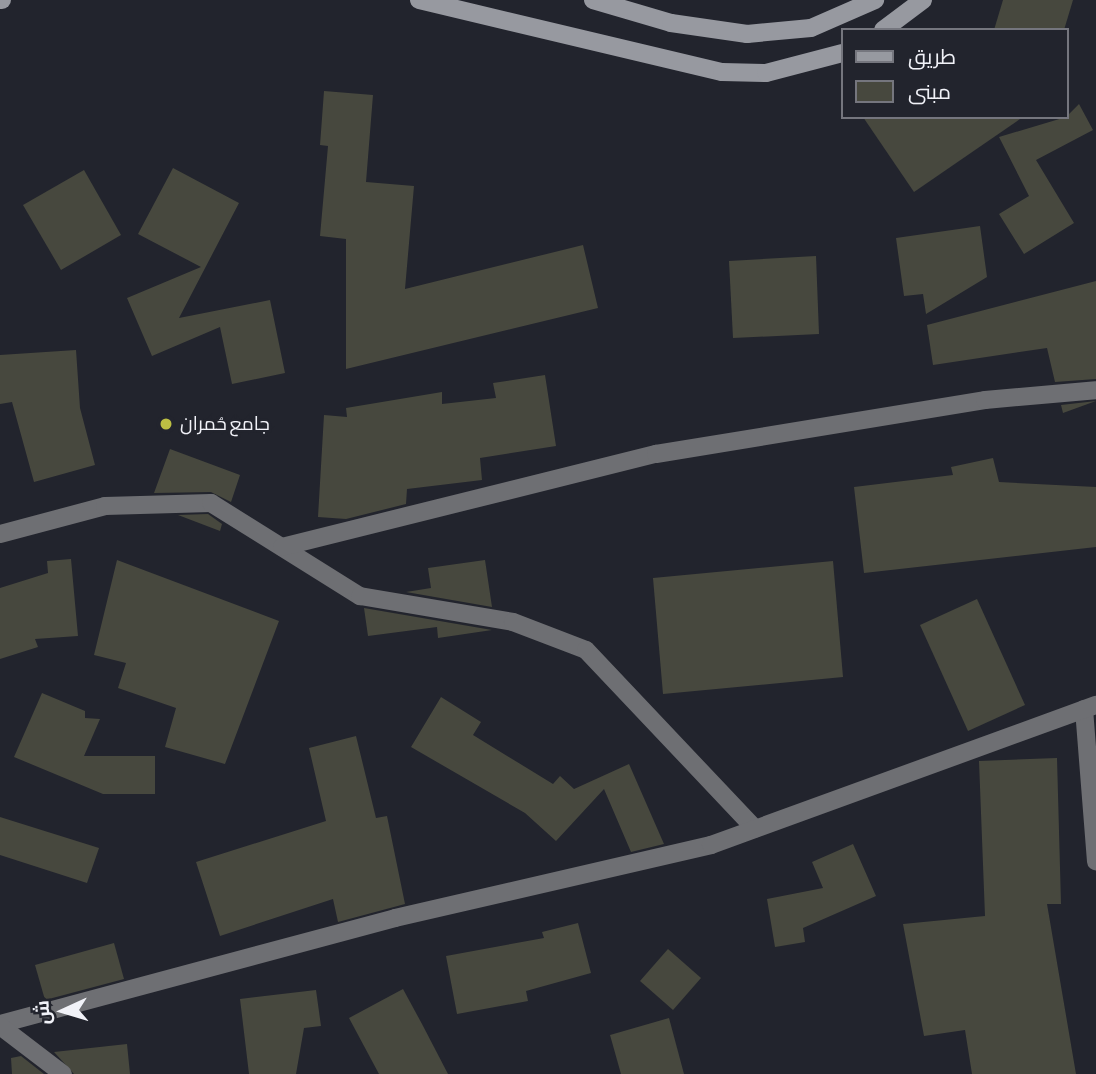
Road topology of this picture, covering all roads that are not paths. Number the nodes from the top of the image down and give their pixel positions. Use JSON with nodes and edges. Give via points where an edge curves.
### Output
{"nodes":[{"id":1,"x":419,"y":0,"type":"edge"},
{"id":2,"x":593,"y":0,"type":"edge"},
{"id":3,"x":875,"y":0,"type":"edge"},
{"id":4,"x":923,"y":0,"type":"edge"},
{"id":5,"x":481,"y":6,"type":"edge"},
{"id":6,"x":886,"y":28,"type":"edge"},
{"id":7,"x":841,"y":53,"type":"edge"},
{"id":8,"x":1096,"y":390,"type":"edge"},
{"id":9,"x":0,"y":534,"type":"edge"},
{"id":10,"x":282,"y":547,"type":"junction"},
{"id":11,"x":1090,"y":707,"type":"edge"},
{"id":12,"x":755,"y":829,"type":"junction"},
{"id":13,"x":1096,"y":862,"type":"edge"},
{"id":14,"x":0,"y":1025,"type":"edge"},
{"id":15,"x":63,"y":1074,"type":"edge"}],
"edges":[{"from":1,"to":5,"type":"main road"},
{"from":2,"to":3,"type":"main road","via":[[671,23],[747,34],[811,28]]},
{"from":4,"to":6,"type":"main road"},
{"from":5,"to":7,"type":"main road","via":[[722,72],[766,73]]},
{"from":8,"to":10,"type":"street","via":[[985,400],[656,454]]},
{"from":9,"to":10,"type":"street","via":[[105,506],[211,503]]},
{"from":10,"to":12,"type":"street","via":[[360,596],[513,622],[586,650]]},
{"from":11,"to":12,"type":"street"},
{"from":11,"to":13,"type":"street"},
{"from":12,"to":14,"type":"street"},
{"from":14,"to":15,"type":"street"}]}
